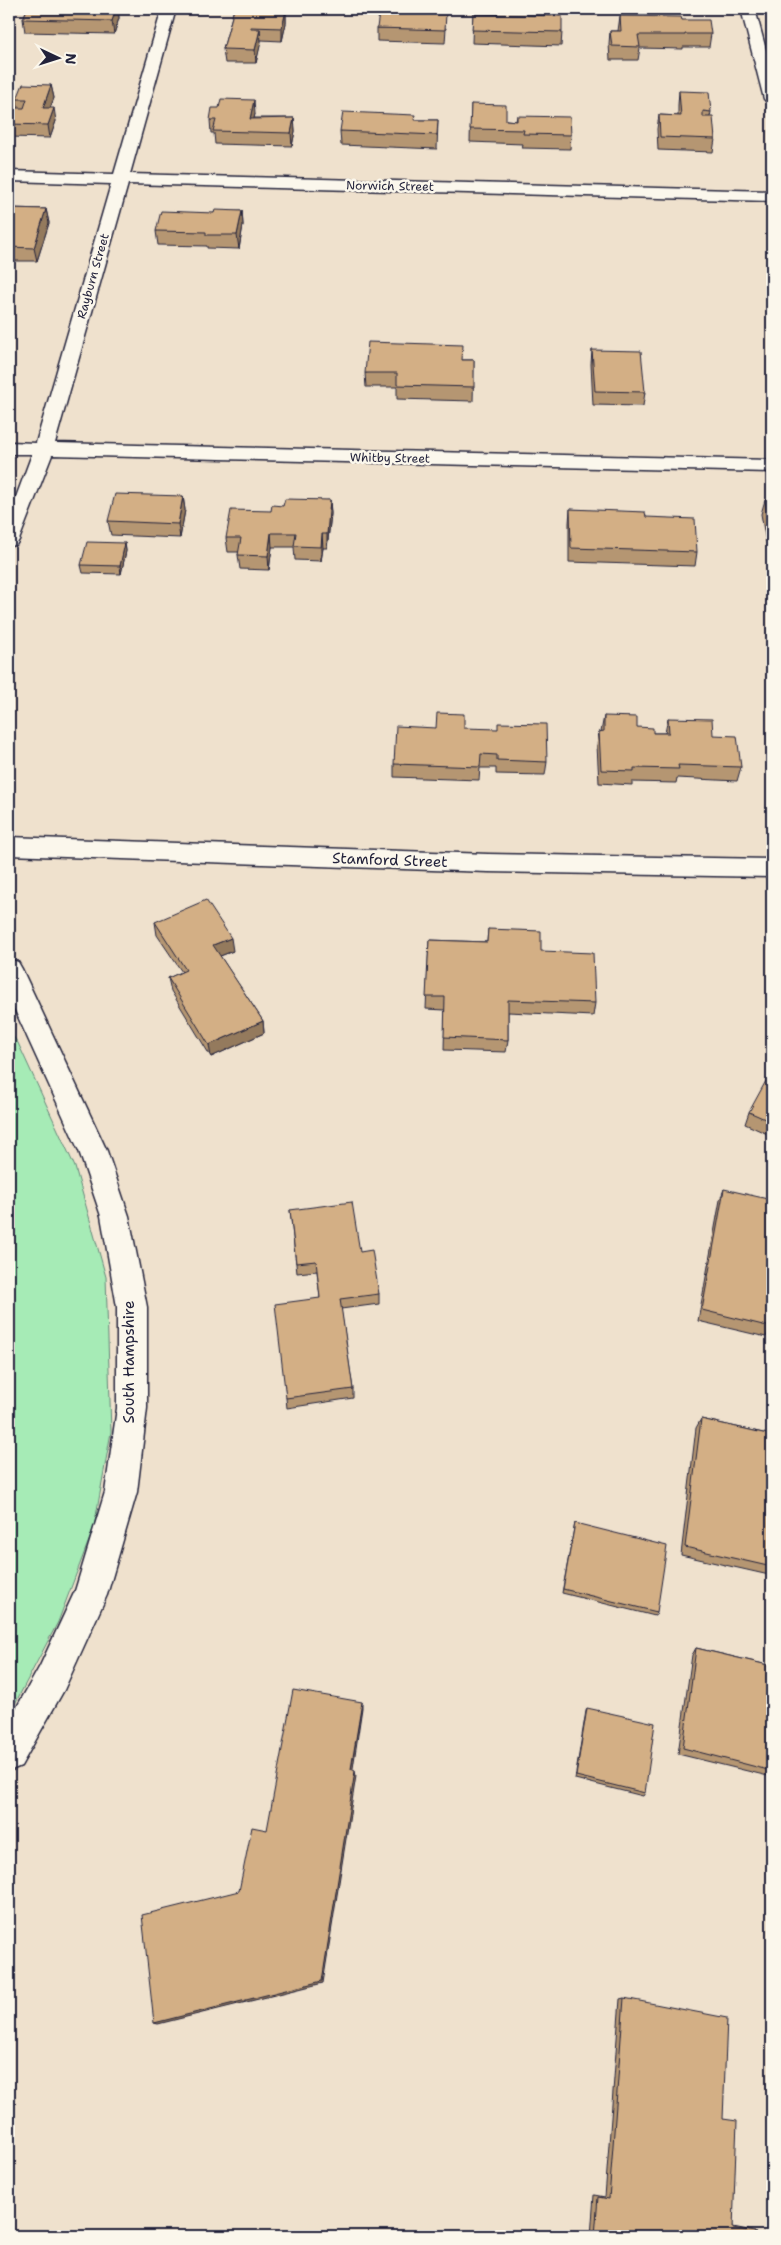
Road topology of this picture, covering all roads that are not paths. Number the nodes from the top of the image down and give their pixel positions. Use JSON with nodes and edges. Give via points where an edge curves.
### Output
{"nodes":[{"id":1,"x":170,"y":9,"type":"edge"},
{"id":2,"x":748,"y":9,"type":"edge"},
{"id":3,"x":772,"y":99,"type":"edge"},
{"id":4,"x":9,"y":176,"type":"edge"},
{"id":5,"x":121,"y":180,"type":"junction"},
{"id":6,"x":772,"y":196,"type":"edge"},
{"id":7,"x":9,"y":448,"type":"edge"},
{"id":8,"x":44,"y":450,"type":"junction"},
{"id":9,"x":772,"y":466,"type":"edge"},
{"id":10,"x":9,"y":540,"type":"edge"},
{"id":11,"x":9,"y":846,"type":"edge"},
{"id":12,"x":772,"y":868,"type":"edge"},
{"id":13,"x":9,"y":969,"type":"edge"},
{"id":14,"x":9,"y":1003,"type":"edge"},
{"id":15,"x":38,"y":1034,"type":"junction"},
{"id":16,"x":9,"y":1754,"type":"edge"}],
"edges":[{"from":1,"to":5,"type":"street","name":"Rayburn Street"},
{"from":2,"to":3,"type":"street"},
{"from":4,"to":5,"type":"street","name":"Norwich Street"},
{"from":5,"to":6,"type":"street","name":"Norwich Street"},
{"from":5,"to":8,"type":"street","name":"Rayburn Street"},
{"from":7,"to":8,"type":"street","name":"Whitby Street"},
{"from":8,"to":9,"type":"street","name":"Whitby Street"},
{"from":8,"to":10,"type":"street","name":"Rayburn Street"},
{"from":11,"to":12,"type":"street","name":"Stamford Street","via":[[478,863]]},
{"from":13,"to":15,"type":"street","name":"South Hampshire"},
{"from":14,"to":15,"type":"street"},
{"from":15,"to":16,"type":"street","name":"South Hampshire","via":[[92,1151],[115,1216],[132,1307],[132,1408],[120,1492],[90,1595],[52,1678]]}]}
